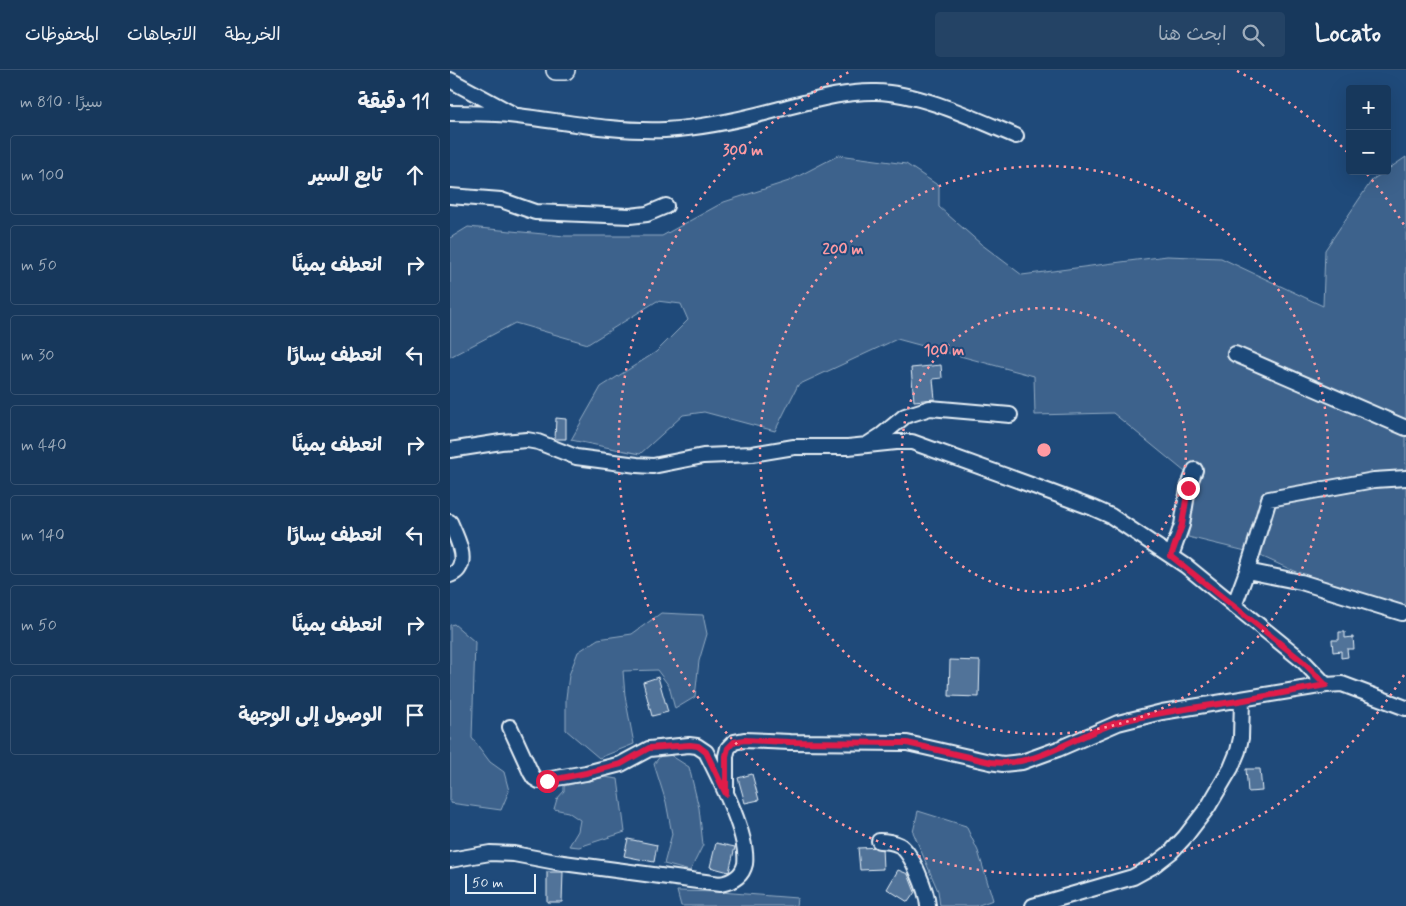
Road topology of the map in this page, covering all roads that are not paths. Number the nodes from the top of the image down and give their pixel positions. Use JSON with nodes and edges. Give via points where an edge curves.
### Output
{"nodes":[{"id":1,"x":556,"y":70,"type":"edge"},
{"id":2,"x":565,"y":70,"type":"edge"},
{"id":3,"x":450,"y":80,"type":"edge"},
{"id":4,"x":450,"y":113,"type":"edge"},
{"id":5,"x":516,"y":115,"type":"junction"},
{"id":6,"x":1016,"y":136,"type":"dead end"},
{"id":7,"x":450,"y":196,"type":"edge"},
{"id":8,"x":666,"y":206,"type":"dead end"},
{"id":9,"x":1235,"y":354,"type":"dead end"},
{"id":10,"x":1010,"y":415,"type":"dead end"},
{"id":11,"x":1406,"y":428,"type":"edge"},
{"id":12,"x":863,"y":446,"type":"junction"},
{"id":13,"x":450,"y":450,"type":"edge"},
{"id":14,"x":1195,"y":470,"type":"dead end"},
{"id":15,"x":1406,"y":478,"type":"edge"},
{"id":16,"x":450,"y":522,"type":"edge"},
{"id":17,"x":1171,"y":556,"type":"junction"},
{"id":18,"x":1247,"y":571,"type":"junction"},
{"id":19,"x":450,"y":576,"type":"edge"},
{"id":20,"x":1234,"y":606,"type":"junction"},
{"id":21,"x":1402,"y":613,"type":"dead end"},
{"id":22,"x":1326,"y":685,"type":"junction"},
{"id":23,"x":1242,"y":700,"type":"junction"},
{"id":24,"x":1406,"y":708,"type":"edge"},
{"id":25,"x":510,"y":727,"type":"dead end"},
{"id":26,"x":726,"y":794,"type":"junction"},
{"id":27,"x":879,"y":840,"type":"dead end"},
{"id":28,"x":450,"y":860,"type":"edge"},
{"id":29,"x":928,"y":906,"type":"edge"},
{"id":30,"x":1033,"y":906,"type":"edge"}],
"edges":[{"from":1,"to":2,"type":"main road"},
{"from":3,"to":5,"type":"street"},
{"from":4,"to":5,"type":"street"},
{"from":5,"to":6,"type":"street","via":[[571,124],[663,130],[708,126],[833,96],[876,92],[912,96]]},
{"from":7,"to":8,"type":"street","via":[[501,200],[536,212],[630,216],[647,214]]},
{"from":9,"to":11,"type":"street"},
{"from":10,"to":12,"type":"street","via":[[930,408],[905,416],[882,436]]},
{"from":12,"to":13,"type":"street","via":[[794,447],[752,454],[703,456],[653,466],[576,457],[527,440]]},
{"from":12,"to":17,"type":"street","via":[[912,442],[943,452],[1111,516]]},
{"from":14,"to":17,"type":"street"},
{"from":15,"to":18,"type":"street","via":[[1374,480],[1268,499]]},
{"from":16,"to":19,"type":"street","via":[[462,561],[459,570]]},
{"from":17,"to":20,"type":"street"},
{"from":18,"to":20,"type":"street"},
{"from":18,"to":21,"type":"street","via":[[1302,582]]},
{"from":20,"to":22,"type":"street","via":[[1302,661]]},
{"from":22,"to":23,"type":"street"},
{"from":22,"to":24,"type":"street","via":[[1342,684]]},
{"from":23,"to":26,"type":"street","via":[[1162,712],[1118,723],[1022,762],[1003,764],[907,743],[744,740],[734,742],[728,748]]},
{"from":23,"to":30,"type":"street","via":[[1241,738],[1231,768],[1208,807],[1171,852],[1133,877]]},
{"from":25,"to":26,"type":"street","via":[[531,773],[539,781],[621,764],[649,748],[690,745],[706,752]]},
{"from":26,"to":28,"type":"street","via":[[745,850],[744,865],[731,882],[720,884],[514,854],[490,853]]},
{"from":27,"to":29,"type":"street","via":[[899,844],[906,850]]}]}
